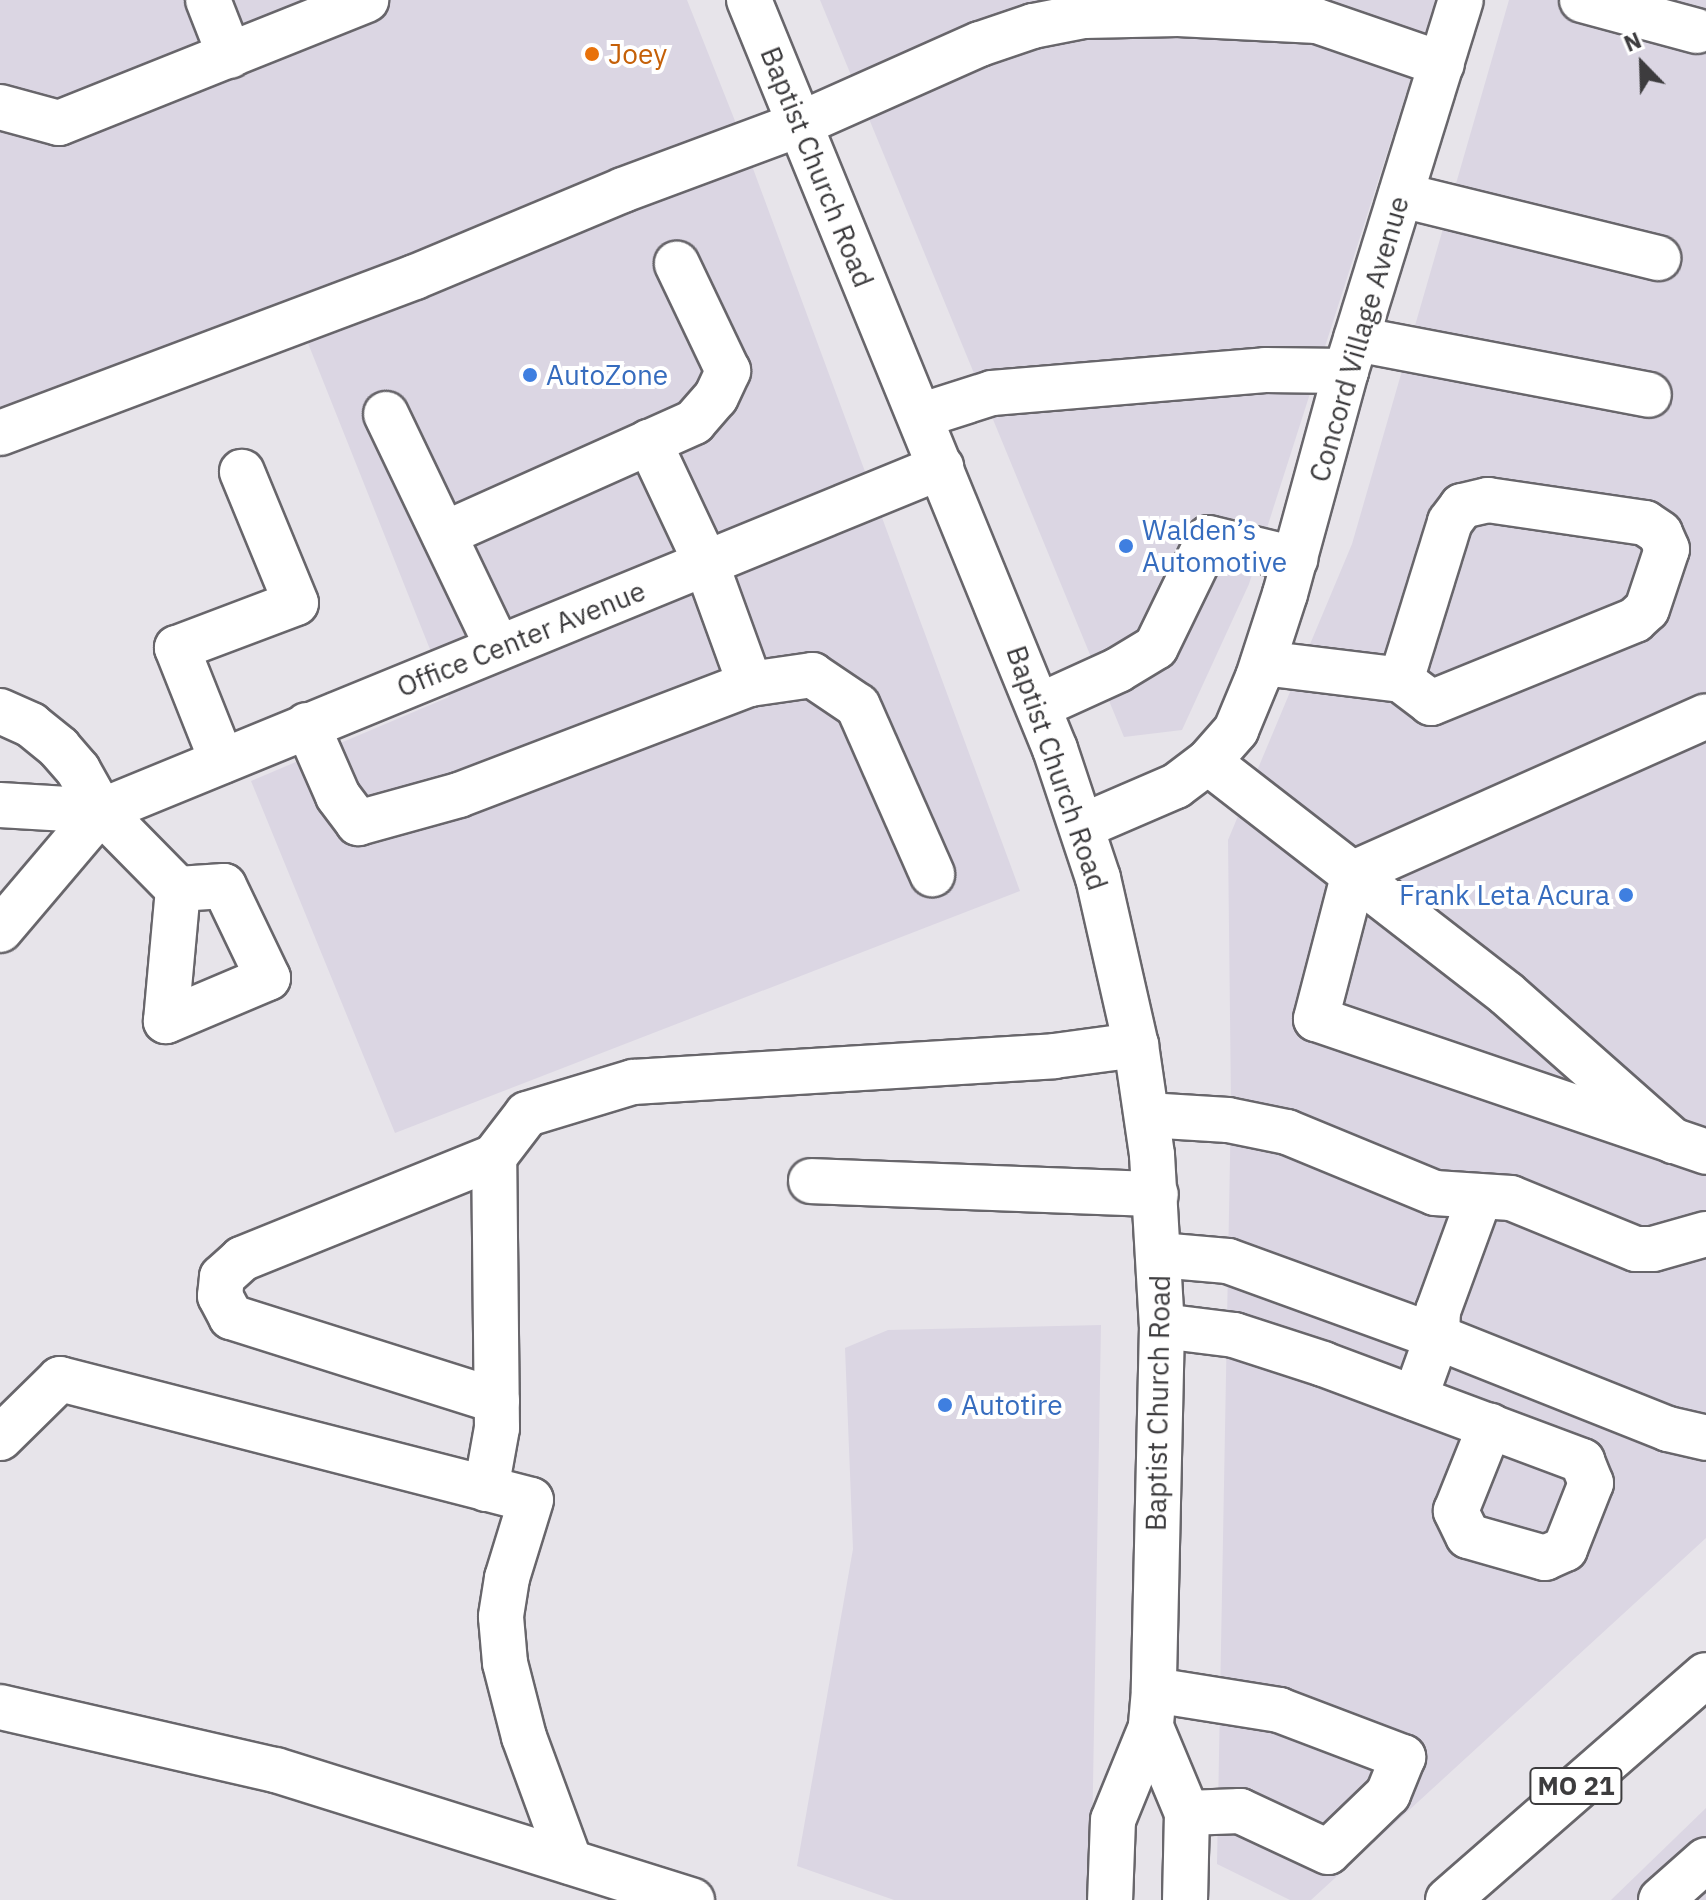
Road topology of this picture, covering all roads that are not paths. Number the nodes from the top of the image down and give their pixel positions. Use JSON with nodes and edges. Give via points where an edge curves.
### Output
{"nodes":[{"id":1,"x":208,"y":0,"type":"edge"},
{"id":2,"x":366,"y":0,"type":"edge"},
{"id":3,"x":749,"y":0,"type":"edge"},
{"id":4,"x":1461,"y":0,"type":"edge"},
{"id":5,"x":1582,"y":0,"type":"edge"},
{"id":6,"x":1697,"y":31,"type":"dead end"},
{"id":7,"x":230,"y":56,"type":"junction"},
{"id":8,"x":1442,"y":64,"type":"junction"},
{"id":9,"x":0,"y":107,"type":"edge"},
{"id":10,"x":800,"y":124,"type":"junction"},
{"id":11,"x":1401,"y":195,"type":"junction"},
{"id":12,"x":1658,"y":258,"type":"dead end"},
{"id":13,"x":677,"y":264,"type":"dead end"},
{"id":14,"x":1351,"y":355,"type":"junction"},
{"id":15,"x":1649,"y":395,"type":"dead end"},
{"id":16,"x":386,"y":414,"type":"dead end"},
{"id":17,"x":920,"y":416,"type":"junction"},
{"id":18,"x":0,"y":433,"type":"edge"},
{"id":19,"x":649,"y":442,"type":"junction"},
{"id":20,"x":941,"y":467,"type":"junction"},
{"id":21,"x":242,"y":472,"type":"dead end"},
{"id":22,"x":444,"y":534,"type":"junction"},
{"id":23,"x":1295,"y":559,"type":"junction"},
{"id":24,"x":706,"y":563,"type":"junction"},
{"id":25,"x":498,"y":648,"type":"junction"},
{"id":26,"x":1263,"y":663,"type":"junction"},
{"id":27,"x":1401,"y":680,"type":"junction"},
{"id":28,"x":750,"y":684,"type":"junction"},
{"id":29,"x":1039,"y":706,"type":"junction"},
{"id":30,"x":0,"y":711,"type":"edge"},
{"id":31,"x":1706,"y":716,"type":"edge"},
{"id":32,"x":307,"y":725,"type":"junction"},
{"id":33,"x":222,"y":761,"type":"junction"},
{"id":34,"x":1208,"y":762,"type":"junction"},
{"id":35,"x":0,"y":805,"type":"edge"},
{"id":36,"x":101,"y":811,"type":"junction"},
{"id":37,"x":1083,"y":826,"type":"junction"},
{"id":38,"x":1354,"y":873,"type":"junction"},
{"id":39,"x":932,"y":874,"type":"dead end"},
{"id":40,"x":178,"y":889,"type":"dead end"},
{"id":41,"x":0,"y":930,"type":"edge"},
{"id":42,"x":1136,"y":1045,"type":"junction"},
{"id":43,"x":1147,"y":1115,"type":"junction"},
{"id":44,"x":1689,"y":1146,"type":"edge"},
{"id":45,"x":494,"y":1157,"type":"junction"},
{"id":46,"x":811,"y":1181,"type":"dead end"},
{"id":47,"x":1156,"y":1194,"type":"junction"},
{"id":48,"x":1480,"y":1196,"type":"junction"},
{"id":49,"x":1706,"y":1234,"type":"edge"},
{"id":50,"x":1159,"y":1255,"type":"junction"},
{"id":51,"x":1162,"y":1326,"type":"junction"},
{"id":52,"x":1437,"y":1337,"type":"junction"},
{"id":53,"x":1415,"y":1398,"type":"junction"},
{"id":54,"x":497,"y":1401,"type":"junction"},
{"id":55,"x":1490,"y":1426,"type":"dead end"},
{"id":56,"x":0,"y":1438,"type":"edge"},
{"id":57,"x":1706,"y":1438,"type":"edge"},
{"id":58,"x":486,"y":1489,"type":"junction"},
{"id":59,"x":1706,"y":1675,"type":"edge"},
{"id":60,"x":0,"y":1707,"type":"edge"},
{"id":61,"x":1153,"y":1709,"type":"junction"},
{"id":62,"x":1187,"y":1813,"type":"junction"},
{"id":63,"x":1706,"y":1860,"type":"edge"},
{"id":64,"x":570,"y":1862,"type":"junction"},
{"id":65,"x":692,"y":1900,"type":"edge"},
{"id":66,"x":1110,"y":1900,"type":"edge"},
{"id":67,"x":1185,"y":1900,"type":"edge"},
{"id":68,"x":1448,"y":1900,"type":"edge"},
{"id":69,"x":1661,"y":1900,"type":"edge"}],
"edges":[{"from":1,"to":7,"type":"street"},
{"from":2,"to":7,"type":"street"},
{"from":3,"to":10,"type":"street","name":"Baptist Church Road"},
{"from":4,"to":8,"type":"street","name":"Concord Village Avenue"},
{"from":5,"to":6,"type":"street"},
{"from":7,"to":9,"type":"street","via":[[59,123]]},
{"from":8,"to":10,"type":"street","via":[[1317,21],[1178,14],[1084,16],[980,44]]},
{"from":8,"to":11,"type":"street","name":"Concord Village Avenue"},
{"from":10,"to":17,"type":"street","name":"Baptist Church Road"},
{"from":10,"to":18,"type":"street","via":[[623,190],[415,277]]},
{"from":11,"to":12,"type":"street"},
{"from":11,"to":14,"type":"street","name":"Concord Village Avenue"},
{"from":13,"to":19,"type":"street","via":[[728,371],[716,397],[694,422]]},
{"from":14,"to":15,"type":"street"},
{"from":14,"to":17,"type":"street","via":[[1265,370],[992,393]]},
{"from":14,"to":23,"type":"street","name":"Concord Village Avenue"},
{"from":16,"to":22,"type":"street"},
{"from":17,"to":20,"type":"street","name":"Baptist Church Road"},
{"from":19,"to":22,"type":"street"},
{"from":19,"to":24,"type":"street"},
{"from":20,"to":24,"type":"street","name":"Office Center Avenue"},
{"from":20,"to":29,"type":"street","name":"Baptist Church Road"},
{"from":21,"to":33,"type":"street","via":[[296,603],[177,648]]},
{"from":22,"to":25,"type":"street"},
{"from":23,"to":26,"type":"street","name":"Concord Village Avenue"},
{"from":23,"to":29,"type":"street","via":[[1209,538],[1156,647]]},
{"from":24,"to":25,"type":"street","name":"Office Center Avenue"},
{"from":24,"to":28,"type":"street"},
{"from":25,"to":32,"type":"street","name":"Office Center Avenue"},
{"from":26,"to":27,"type":"street"},
{"from":26,"to":34,"type":"street","name":"Concord Village Avenue","via":[[1236,730]]},
{"from":27,"to":27,"type":"street","via":[[1450,522],[1462,506],[1488,500],[1645,523],[1660,533],[1667,549],[1647,609],[1635,620],[1431,703]]},
{"from":28,"to":32,"type":"street","via":[[459,795],[358,823],[338,796]]},
{"from":28,"to":39,"type":"street","via":[[812,675],[858,706]]},
{"from":29,"to":37,"type":"street","name":"Baptist Church Road"},
{"from":30,"to":36,"type":"street","via":[[31,725],[59,748]]},
{"from":31,"to":38,"type":"street"},
{"from":32,"to":33,"type":"street","name":"Office Center Avenue"},
{"from":33,"to":36,"type":"street","name":"Office Center Avenue"},
{"from":34,"to":37,"type":"street","name":"Concord Village Avenue","via":[[1176,786]]},
{"from":34,"to":38,"type":"street"},
{"from":35,"to":36,"type":"street"},
{"from":36,"to":40,"type":"street"},
{"from":36,"to":41,"type":"street"},
{"from":37,"to":42,"type":"street","name":"Baptist Church Road"},
{"from":38,"to":44,"type":"street"},
{"from":38,"to":44,"type":"street","via":[[1316,1019]]},
{"from":42,"to":43,"type":"street","name":"Baptist Church Road"},
{"from":42,"to":45,"type":"street","via":[[1054,1056],[633,1082],[527,1114]]},
{"from":43,"to":47,"type":"street","name":"Baptist Church Road"},
{"from":43,"to":48,"type":"street","via":[[1228,1120],[1287,1132],[1435,1193]]},
{"from":45,"to":54,"type":"street"},
{"from":45,"to":54,"type":"street","via":[[242,1259],[222,1277],[220,1296],[231,1317]]},
{"from":46,"to":47,"type":"street"},
{"from":47,"to":50,"type":"street","name":"Baptist Church Road"},
{"from":48,"to":49,"type":"street","via":[[1511,1198],[1636,1249]]},
{"from":48,"to":52,"type":"street","via":[[1438,1311]]},
{"from":50,"to":51,"type":"street","name":"Baptist Church Road"},
{"from":50,"to":52,"type":"street","via":[[1228,1261]]},
{"from":51,"to":53,"type":"street","via":[[1234,1335]]},
{"from":51,"to":61,"type":"street","name":"Baptist Church Road"},
{"from":52,"to":53,"type":"street"},
{"from":52,"to":57,"type":"street","via":[[1668,1429]]},
{"from":53,"to":55,"type":"street"},
{"from":54,"to":58,"type":"street"},
{"from":56,"to":58,"type":"street","via":[[60,1379]]},
{"from":58,"to":64,"type":"street","via":[[531,1500],[507,1578],[501,1617],[505,1663],[524,1737]]},
{"from":59,"to":68,"type":"street","number":"MO 21"},
{"from":60,"to":64,"type":"street","via":[[276,1770]]},
{"from":61,"to":62,"type":"street","name":"Baptist Church Road"},
{"from":61,"to":62,"type":"street","via":[[1279,1710],[1403,1757],[1388,1794],[1328,1852],[1240,1811]]},
{"from":61,"to":66,"type":"street","name":"Baptist Church Road","via":[[1113,1820]]},
{"from":62,"to":67,"type":"street","name":"Baptist Church Road"},
{"from":63,"to":69,"type":"street"},
{"from":64,"to":65,"type":"street"}]}
